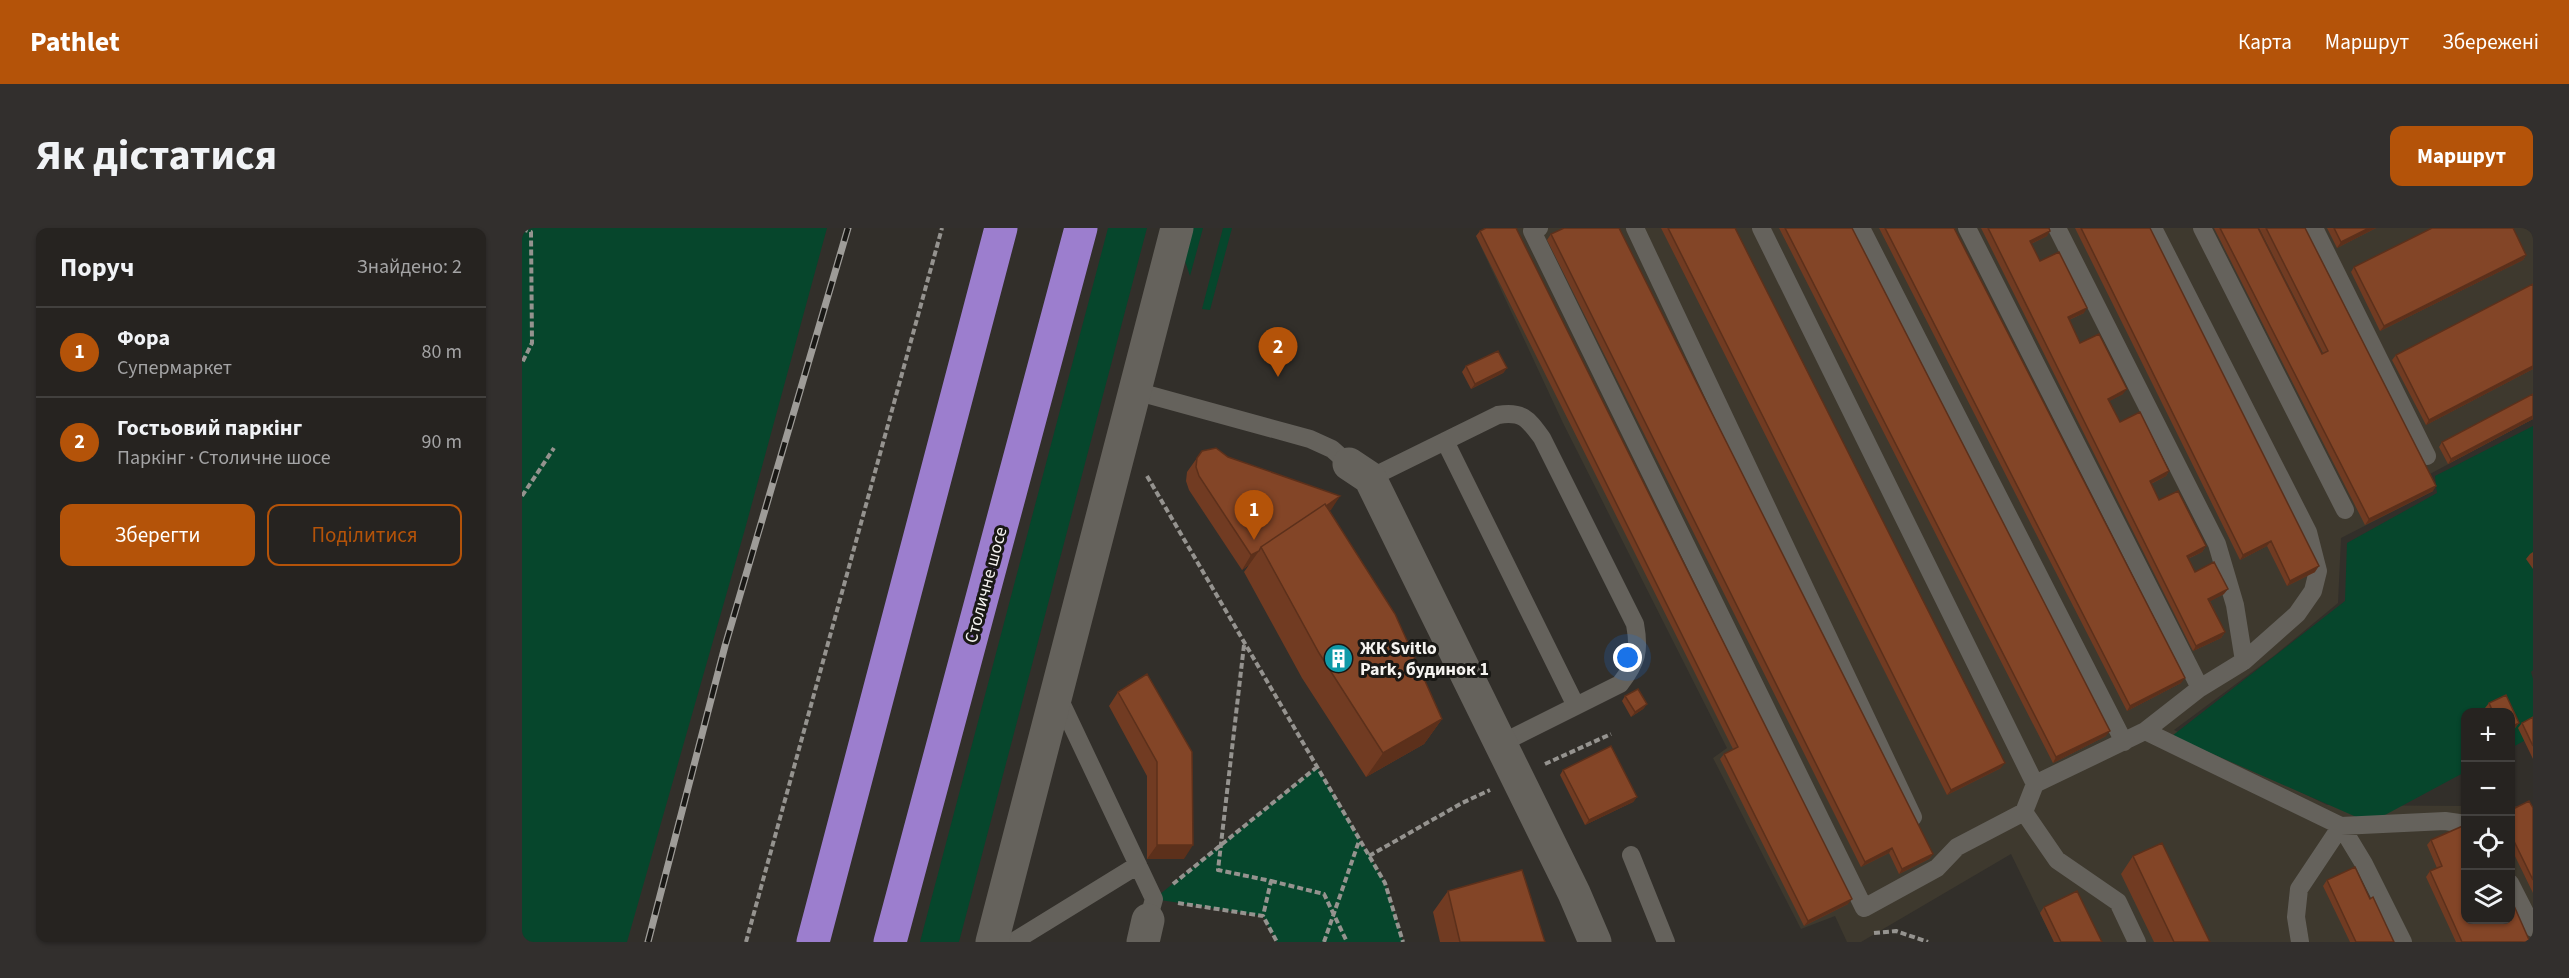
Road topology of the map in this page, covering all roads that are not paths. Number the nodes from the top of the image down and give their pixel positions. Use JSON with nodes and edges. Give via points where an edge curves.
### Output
{"nodes":[{"id":1,"x":1001,"y":228,"type":"edge"},
{"id":2,"x":1081,"y":228,"type":"edge"},
{"id":3,"x":1177,"y":228,"type":"edge"},
{"id":4,"x":1539,"y":228,"type":"edge"},
{"id":5,"x":1635,"y":228,"type":"edge"},
{"id":6,"x":1761,"y":228,"type":"edge"},
{"id":7,"x":1861,"y":228,"type":"edge"},
{"id":8,"x":1967,"y":228,"type":"edge"},
{"id":9,"x":2057,"y":228,"type":"edge"},
{"id":10,"x":2153,"y":228,"type":"edge"},
{"id":11,"x":2202,"y":228,"type":"edge"},
{"id":12,"x":2314,"y":228,"type":"edge"},
{"id":13,"x":1135,"y":391,"type":"junction"},
{"id":14,"x":1445,"y":441,"type":"junction"},
{"id":15,"x":2427,"y":456,"type":"dead end"},
{"id":16,"x":1359,"y":471,"type":"junction"},
{"id":17,"x":2344,"y":510,"type":"dead end"},
{"id":18,"x":2244,"y":661,"type":"junction"},
{"id":19,"x":2200,"y":688,"type":"junction"},
{"id":20,"x":1056,"y":692,"type":"junction"},
{"id":21,"x":1576,"y":706,"type":"junction"},
{"id":22,"x":2145,"y":731,"type":"junction"},
{"id":23,"x":2124,"y":742,"type":"junction"},
{"id":24,"x":1500,"y":744,"type":"junction"},
{"id":25,"x":2036,"y":784,"type":"junction"},
{"id":26,"x":2024,"y":812,"type":"junction"},
{"id":27,"x":2461,"y":823,"type":"edge"},
{"id":28,"x":2341,"y":825,"type":"junction"},
{"id":29,"x":1631,"y":855,"type":"dead end"},
{"id":30,"x":1138,"y":865,"type":"junction"},
{"id":31,"x":1937,"y":868,"type":"junction"},
{"id":32,"x":2515,"y":891,"type":"edge"},
{"id":33,"x":1148,"y":920,"type":"edge"},
{"id":34,"x":2533,"y":928,"type":"edge"},
{"id":35,"x":813,"y":942,"type":"edge"},
{"id":36,"x":890,"y":942,"type":"edge"},
{"id":37,"x":992,"y":942,"type":"edge"},
{"id":38,"x":1013,"y":942,"type":"edge"},
{"id":39,"x":1594,"y":942,"type":"edge"},
{"id":40,"x":1666,"y":942,"type":"edge"},
{"id":41,"x":2137,"y":942,"type":"edge"},
{"id":42,"x":2301,"y":942,"type":"edge"},
{"id":43,"x":2403,"y":942,"type":"edge"}],
"edges":[{"from":1,"to":35,"type":"highway"},
{"from":2,"to":36,"type":"highway","name":"Столичне шосе"},
{"from":3,"to":13,"type":"street"},
{"from":4,"to":31,"type":"lane","via":[[1532,231],[1864,908]]},
{"from":5,"to":31,"type":"lane"},
{"from":6,"to":25,"type":"lane"},
{"from":7,"to":23,"type":"lane"},
{"from":8,"to":19,"type":"lane"},
{"from":9,"to":18,"type":"lane","via":[[2217,544],[2235,605]]},
{"from":10,"to":18,"type":"lane","via":[[2308,532],[2318,571],[2313,591],[2297,614]]},
{"from":11,"to":17,"type":"lane"},
{"from":12,"to":15,"type":"lane"},
{"from":13,"to":16,"type":"lane","via":[[1310,439],[1332,449]]},
{"from":13,"to":20,"type":"street"},
{"from":14,"to":16,"type":"lane"},
{"from":14,"to":21,"type":"lane"},
{"from":14,"to":21,"type":"lane","via":[[1498,415],[1514,412],[1528,420],[1542,438],[1635,624],[1638,644],[1634,667],[1620,684]]},
{"from":16,"to":24,"type":"street"},
{"from":18,"to":19,"type":"lane"},
{"from":19,"to":22,"type":"lane"},
{"from":20,"to":30,"type":"lane"},
{"from":20,"to":37,"type":"street"},
{"from":21,"to":24,"type":"lane"},
{"from":22,"to":23,"type":"lane"},
{"from":22,"to":28,"type":"lane"},
{"from":23,"to":25,"type":"lane"},
{"from":24,"to":39,"type":"street","via":[[1574,892]]},
{"from":25,"to":26,"type":"lane"},
{"from":26,"to":31,"type":"lane","via":[[1957,847]]},
{"from":26,"to":41,"type":"lane","via":[[2057,860],[2118,902]]},
{"from":27,"to":28,"type":"lane"},
{"from":28,"to":42,"type":"lane","via":[[2299,889],[2296,917]]},
{"from":28,"to":43,"type":"lane"},
{"from":29,"to":40,"type":"lane"},
{"from":30,"to":33,"type":"lane"},
{"from":30,"to":38,"type":"lane"},
{"from":32,"to":34,"type":"lane"}]}
